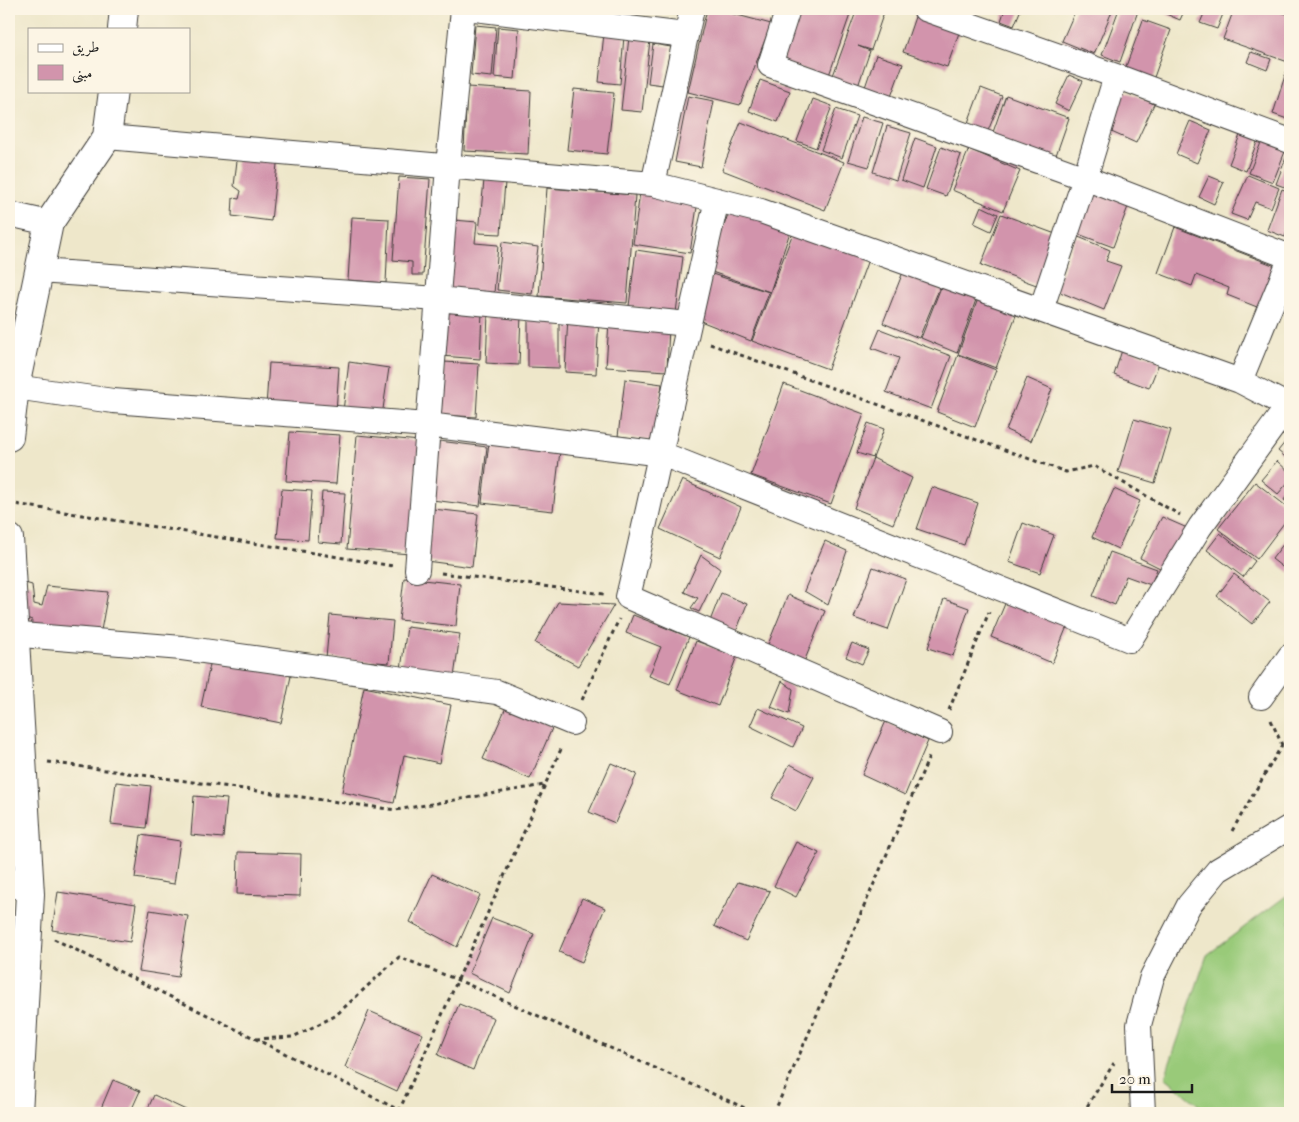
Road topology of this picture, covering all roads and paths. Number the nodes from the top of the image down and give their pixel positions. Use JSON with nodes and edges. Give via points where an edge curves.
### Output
{"nodes":[{"id":1,"x":124,"y":9,"type":"edge"},
{"id":2,"x":463,"y":9,"type":"edge"},
{"id":3,"x":475,"y":9,"type":"edge"},
{"id":4,"x":692,"y":9,"type":"edge"},
{"id":5,"x":788,"y":9,"type":"edge"},
{"id":6,"x":924,"y":9,"type":"edge"},
{"id":7,"x":122,"y":28,"type":"edge"},
{"id":8,"x":685,"y":35,"type":"junction"},
{"id":9,"x":1116,"y":76,"type":"junction"},
{"id":10,"x":113,"y":92,"type":"edge"},
{"id":11,"x":107,"y":137,"type":"junction"},
{"id":12,"x":1290,"y":140,"type":"edge"},
{"id":13,"x":448,"y":166,"type":"junction"},
{"id":14,"x":1085,"y":178,"type":"junction"},
{"id":15,"x":653,"y":184,"type":"junction"},
{"id":16,"x":717,"y":200,"type":"junction"},
{"id":17,"x":9,"y":214,"type":"edge"},
{"id":18,"x":49,"y":223,"type":"junction"},
{"id":19,"x":1290,"y":258,"type":"edge"},
{"id":20,"x":39,"y":271,"type":"junction"},
{"id":21,"x":438,"y":300,"type":"junction"},
{"id":22,"x":1041,"y":310,"type":"junction"},
{"id":23,"x":686,"y":329,"type":"junction"},
{"id":24,"x":16,"y":346,"type":"edge"},
{"id":25,"x":1240,"y":381,"type":"junction"},
{"id":26,"x":15,"y":387,"type":"junction"},
{"id":27,"x":1289,"y":405,"type":"edge"},
{"id":28,"x":428,"y":425,"type":"junction"},
{"id":29,"x":9,"y":437,"type":"edge"},
{"id":30,"x":662,"y":454,"type":"junction"},
{"id":31,"x":9,"y":503,"type":"edge"},
{"id":32,"x":1200,"y":527,"type":"junction"},
{"id":33,"x":9,"y":538,"type":"edge"},
{"id":34,"x":417,"y":570,"type":"junction"},
{"id":35,"x":998,"y":588,"type":"junction"},
{"id":36,"x":628,"y":597,"type":"junction"},
{"id":37,"x":12,"y":634,"type":"edge"},
{"id":38,"x":1290,"y":656,"type":"edge"},
{"id":39,"x":1261,"y":697,"type":"joint"},
{"id":40,"x":572,"y":723,"type":"junction"},
{"id":41,"x":940,"y":732,"type":"junction"},
{"id":42,"x":1282,"y":745,"type":"junction"},
{"id":43,"x":1290,"y":749,"type":"edge"},
{"id":44,"x":22,"y":758,"type":"junction"},
{"id":45,"x":544,"y":785,"type":"junction"},
{"id":46,"x":1290,"y":828,"type":"edge"},
{"id":47,"x":1228,"y":838,"type":"dead end"},
{"id":48,"x":20,"y":887,"type":"edge"},
{"id":49,"x":29,"y":926,"type":"junction"},
{"id":50,"x":458,"y":980,"type":"junction"},
{"id":51,"x":1139,"y":1025,"type":"junction"},
{"id":52,"x":15,"y":1038,"type":"edge"},
{"id":53,"x":256,"y":1039,"type":"junction"},
{"id":54,"x":399,"y":1110,"type":"junction"},
{"id":55,"x":18,"y":1113,"type":"edge"},
{"id":56,"x":405,"y":1113,"type":"edge"},
{"id":57,"x":756,"y":1113,"type":"edge"},
{"id":58,"x":774,"y":1113,"type":"edge"},
{"id":59,"x":1083,"y":1113,"type":"edge"},
{"id":60,"x":1143,"y":1113,"type":"edge"}],
"edges":[{"from":1,"to":7,"type":"street"},
{"from":2,"to":13,"type":"street"},
{"from":3,"to":8,"type":"street"},
{"from":4,"to":8,"type":"street"},
{"from":5,"to":14,"type":"street","via":[[770,65]]},
{"from":6,"to":9,"type":"street"},
{"from":8,"to":15,"type":"street"},
{"from":9,"to":12,"type":"street"},
{"from":9,"to":14,"type":"street"},
{"from":10,"to":11,"type":"street"},
{"from":11,"to":13,"type":"street"},
{"from":11,"to":18,"type":"street"},
{"from":13,"to":15,"type":"street"},
{"from":13,"to":21,"type":"street"},
{"from":14,"to":19,"type":"street"},
{"from":14,"to":22,"type":"street"},
{"from":15,"to":16,"type":"street"},
{"from":16,"to":22,"type":"street","via":[[761,212]]},
{"from":16,"to":23,"type":"street"},
{"from":17,"to":18,"type":"street"},
{"from":18,"to":20,"type":"street"},
{"from":19,"to":25,"type":"street"},
{"from":20,"to":21,"type":"street"},
{"from":20,"to":24,"type":"street"},
{"from":21,"to":23,"type":"street"},
{"from":21,"to":28,"type":"street"},
{"from":22,"to":25,"type":"street"},
{"from":23,"to":30,"type":"street"},
{"from":23,"to":32,"type":"path","via":[[1066,472],[1094,466]]},
{"from":24,"to":26,"type":"street"},
{"from":25,"to":27,"type":"street"},
{"from":26,"to":28,"type":"street","via":[[113,401]]},
{"from":26,"to":29,"type":"street"},
{"from":27,"to":32,"type":"street"},
{"from":28,"to":30,"type":"street"},
{"from":28,"to":34,"type":"street"},
{"from":30,"to":35,"type":"street"},
{"from":30,"to":36,"type":"street"},
{"from":31,"to":34,"type":"path"},
{"from":32,"to":35,"type":"street","via":[[1130,640]]},
{"from":33,"to":37,"type":"street"},
{"from":34,"to":36,"type":"path"},
{"from":35,"to":41,"type":"path"},
{"from":36,"to":40,"type":"path"},
{"from":36,"to":41,"type":"street"},
{"from":37,"to":40,"type":"street","via":[[182,648],[497,692]]},
{"from":37,"to":44,"type":"street"},
{"from":38,"to":39,"type":"street"},
{"from":39,"to":42,"type":"path"},
{"from":40,"to":45,"type":"path"},
{"from":41,"to":58,"type":"path"},
{"from":42,"to":43,"type":"path"},
{"from":42,"to":47,"type":"path"},
{"from":44,"to":45,"type":"path","via":[[396,810]]},
{"from":44,"to":48,"type":"street"},
{"from":45,"to":50,"type":"path"},
{"from":46,"to":51,"type":"street","via":[[1218,870],[1189,905],[1152,977]]},
{"from":48,"to":49,"type":"street"},
{"from":49,"to":52,"type":"street"},
{"from":49,"to":53,"type":"path"},
{"from":50,"to":53,"type":"path","via":[[400,957],[335,1016],[293,1037]]},
{"from":50,"to":54,"type":"path"},
{"from":50,"to":57,"type":"path"},
{"from":51,"to":59,"type":"path"},
{"from":51,"to":60,"type":"street"},
{"from":52,"to":55,"type":"street"},
{"from":53,"to":54,"type":"path"},
{"from":54,"to":56,"type":"path"}]}
